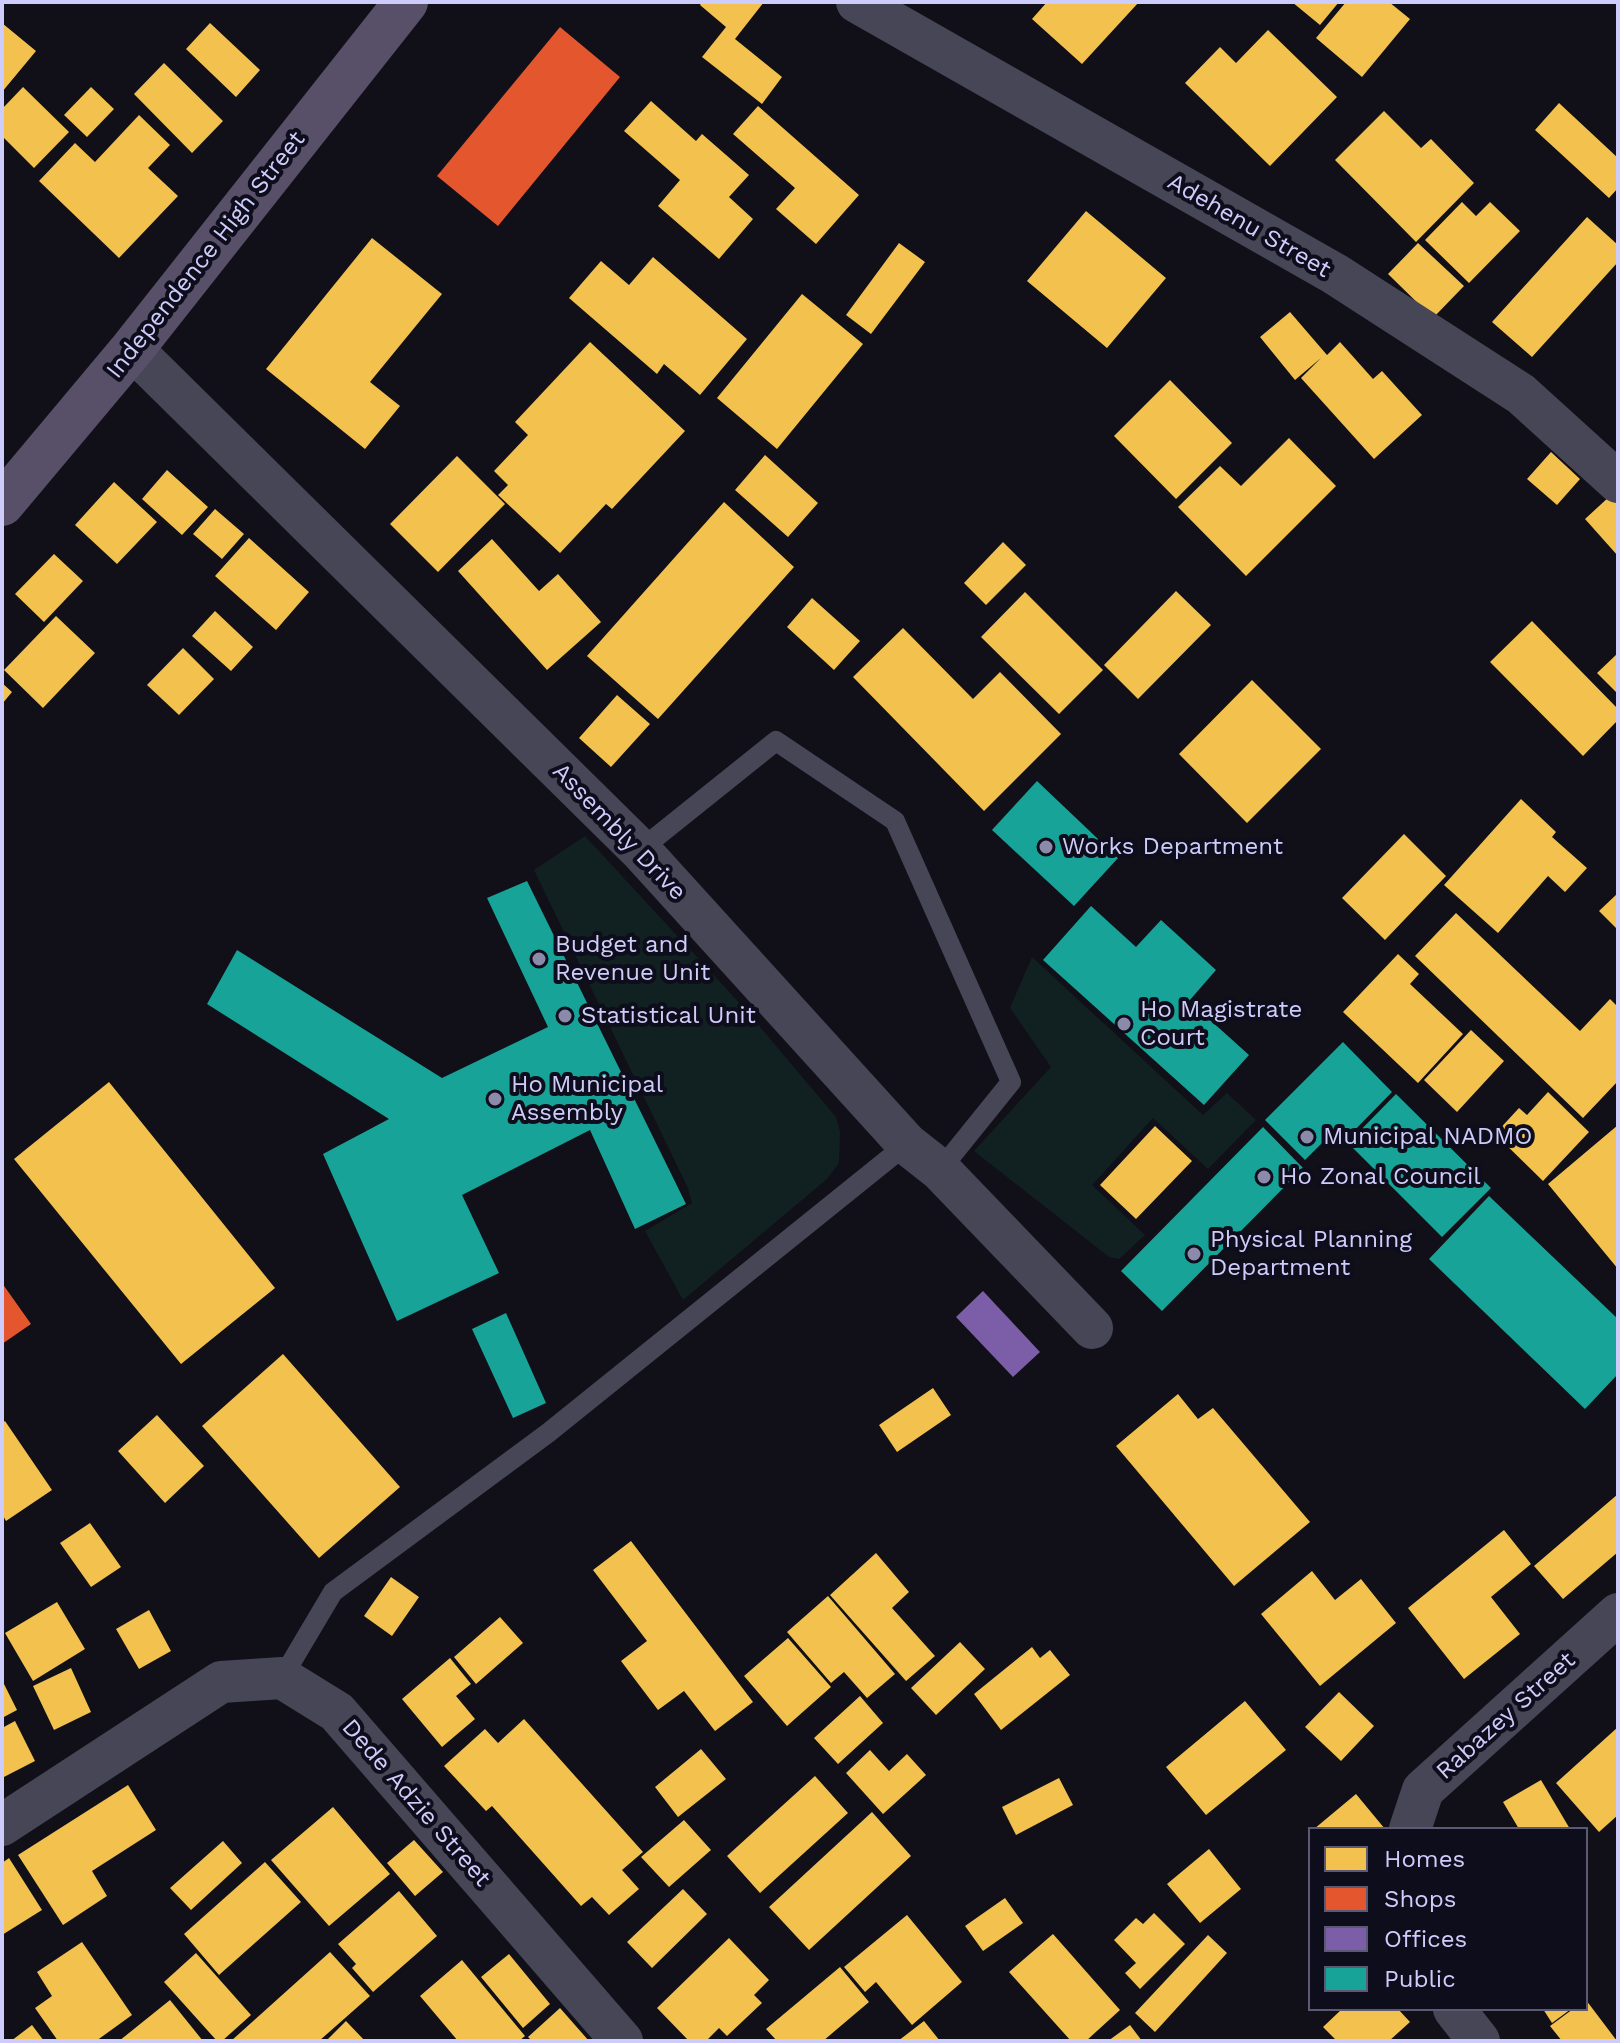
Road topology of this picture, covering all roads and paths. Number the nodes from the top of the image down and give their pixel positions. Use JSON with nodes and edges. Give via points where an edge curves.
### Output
{"nodes":[{"id":1,"x":406,"y":2,"type":"edge"},
{"id":2,"x":857,"y":2,"type":"edge"},
{"id":3,"x":132,"y":349,"type":"junction"},
{"id":4,"x":1618,"y":482,"type":"edge"},
{"id":5,"x":2,"y":504,"type":"edge"},
{"id":6,"x":640,"y":850,"type":"junction"},
{"id":7,"x":907,"y":1144,"type":"junction"},
{"id":8,"x":940,"y":1170,"type":"junction"},
{"id":9,"x":1092,"y":1328,"type":"dead end"},
{"id":10,"x":1618,"y":1614,"type":"edge"},
{"id":11,"x":282,"y":1678,"type":"junction"},
{"id":12,"x":2,"y":1825,"type":"edge"},
{"id":13,"x":1411,"y":1827,"type":"edge"},
{"id":14,"x":1456,"y":2011,"type":"edge"},
{"id":15,"x":622,"y":2041,"type":"edge"},
{"id":16,"x":1479,"y":2041,"type":"edge"}],
"edges":[{"from":1,"to":3,"type":"main road","name":"Independence High Street"},
{"from":2,"to":4,"type":"street","name":"Adehenu Street","via":[[1335,274],[1521,394]]},
{"from":3,"to":5,"type":"main road","name":"Independence High Street"},
{"from":3,"to":6,"type":"street","name":"Assembly Drive"},
{"from":6,"to":7,"type":"street","name":"Assembly Drive"},
{"from":6,"to":8,"type":"lane","via":[[776,741],[895,821],[1011,1082]]},
{"from":7,"to":8,"type":"street","name":"Assembly Drive"},
{"from":7,"to":11,"type":"lane","via":[[548,1433],[333,1592]]},
{"from":8,"to":9,"type":"street","name":"Assembly Drive"},
{"from":10,"to":13,"type":"street","name":"Rabazey Street","via":[[1423,1790]]},
{"from":11,"to":12,"type":"street","via":[[221,1682]]},
{"from":11,"to":15,"type":"street","name":"Dede Adzie Street","via":[[337,1712]]},
{"from":14,"to":16,"type":"street"}]}
